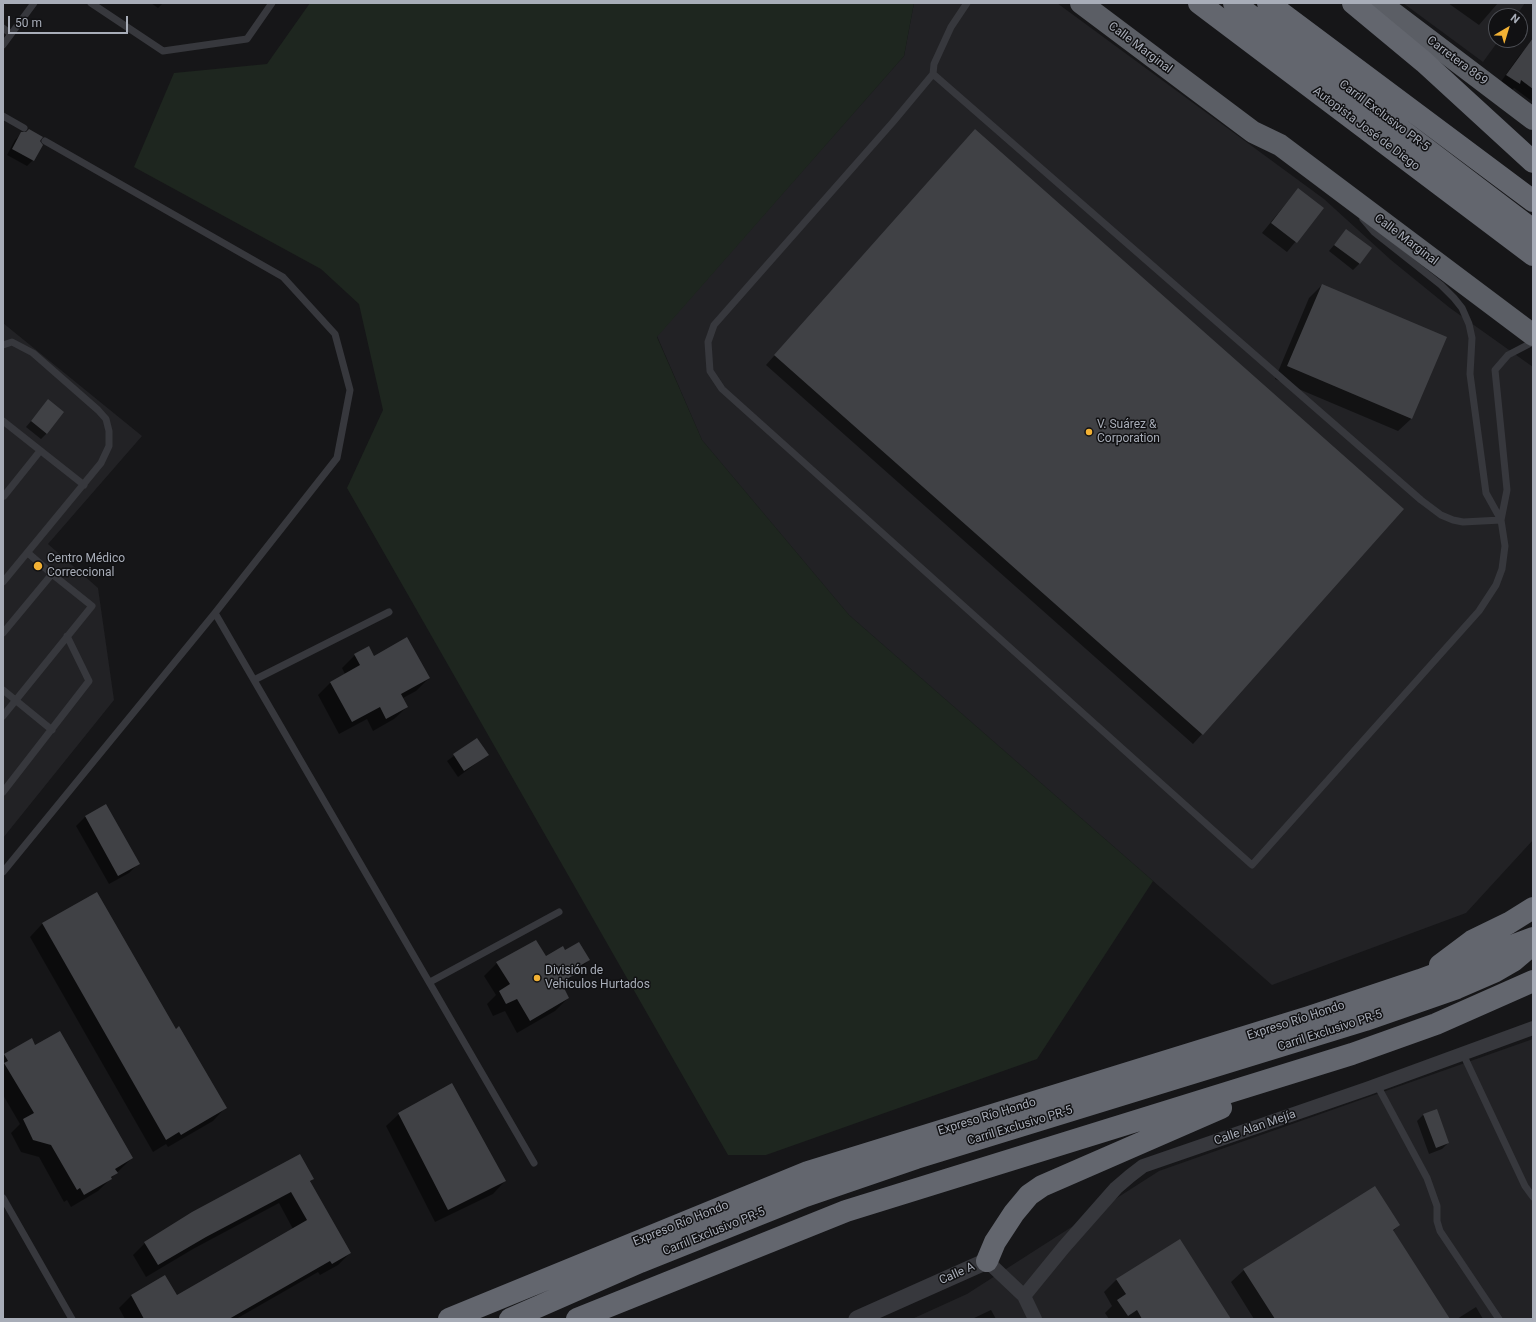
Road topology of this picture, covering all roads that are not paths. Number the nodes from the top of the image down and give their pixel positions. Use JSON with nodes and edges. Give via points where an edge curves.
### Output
{"nodes":[{"id":1,"x":34,"y":3,"type":"edge"},
{"id":2,"x":91,"y":3,"type":"edge"},
{"id":3,"x":272,"y":3,"type":"edge"},
{"id":4,"x":967,"y":3,"type":"edge"},
{"id":5,"x":1081,"y":3,"type":"edge"},
{"id":6,"x":1096,"y":3,"type":"edge"},
{"id":7,"x":1199,"y":3,"type":"edge"},
{"id":8,"x":1234,"y":3,"type":"edge"},
{"id":9,"x":1268,"y":3,"type":"edge"},
{"id":10,"x":1353,"y":3,"type":"edge"},
{"id":11,"x":1380,"y":3,"type":"edge"},
{"id":12,"x":3,"y":28,"type":"edge"},
{"id":13,"x":11,"y":34,"type":"junction"},
{"id":14,"x":3,"y":45,"type":"edge"},
{"id":15,"x":933,"y":74,"type":"junction"},
{"id":16,"x":3,"y":116,"type":"edge"},
{"id":17,"x":1533,"y":119,"type":"edge"},
{"id":18,"x":24,"y":128,"type":"dead end"},
{"id":19,"x":45,"y":141,"type":"dead end"},
{"id":20,"x":1280,"y":145,"type":"junction"},
{"id":21,"x":1533,"y":162,"type":"edge"},
{"id":22,"x":1345,"y":195,"type":"junction"},
{"id":23,"x":1533,"y":201,"type":"edge"},
{"id":24,"x":1533,"y":230,"type":"edge"},
{"id":25,"x":1533,"y":255,"type":"edge"},
{"id":26,"x":1533,"y":335,"type":"edge"},
{"id":27,"x":1533,"y":342,"type":"edge"},
{"id":28,"x":3,"y":346,"type":"edge"},
{"id":29,"x":3,"y":421,"type":"edge"},
{"id":30,"x":40,"y":451,"type":"junction"},
{"id":31,"x":84,"y":485,"type":"junction"},
{"id":32,"x":4,"y":496,"type":"edge"},
{"id":33,"x":1501,"y":520,"type":"junction"},
{"id":34,"x":28,"y":553,"type":"junction"},
{"id":35,"x":52,"y":574,"type":"junction"},
{"id":36,"x":3,"y":582,"type":"edge"},
{"id":37,"x":389,"y":612,"type":"dead end"},
{"id":38,"x":215,"y":613,"type":"junction"},
{"id":39,"x":3,"y":633,"type":"edge"},
{"id":40,"x":67,"y":636,"type":"junction"},
{"id":41,"x":254,"y":680,"type":"junction"},
{"id":42,"x":3,"y":690,"type":"edge"},
{"id":43,"x":16,"y":700,"type":"junction"},
{"id":44,"x":3,"y":716,"type":"edge"},
{"id":45,"x":52,"y":730,"type":"junction"},
{"id":46,"x":3,"y":792,"type":"edge"},
{"id":47,"x":3,"y":872,"type":"edge"},
{"id":48,"x":1533,"y":908,"type":"edge"},
{"id":49,"x":559,"y":912,"type":"dead end"},
{"id":50,"x":1533,"y":938,"type":"edge"},
{"id":51,"x":1533,"y":944,"type":"edge"},
{"id":52,"x":1420,"y":980,"type":"junction"},
{"id":53,"x":1533,"y":981,"type":"edge"},
{"id":54,"x":430,"y":982,"type":"junction"},
{"id":55,"x":1533,"y":1028,"type":"edge"},
{"id":56,"x":1352,"y":1054,"type":"junction"},
{"id":57,"x":1463,"y":1054,"type":"junction"},
{"id":58,"x":1377,"y":1085,"type":"junction"},
{"id":59,"x":534,"y":1163,"type":"dead end"},
{"id":60,"x":1533,"y":1197,"type":"edge"},
{"id":61,"x":3,"y":1198,"type":"edge"},
{"id":62,"x":987,"y":1261,"type":"junction"},
{"id":63,"x":1024,"y":1296,"type":"junction"},
{"id":64,"x":72,"y":1319,"type":"edge"},
{"id":65,"x":449,"y":1319,"type":"edge"},
{"id":66,"x":510,"y":1319,"type":"edge"},
{"id":67,"x":577,"y":1319,"type":"edge"},
{"id":68,"x":858,"y":1319,"type":"edge"},
{"id":69,"x":1035,"y":1319,"type":"edge"},
{"id":70,"x":1499,"y":1319,"type":"edge"}],
"edges":[{"from":1,"to":13,"type":"lane"},
{"from":2,"to":3,"type":"lane","via":[[163,51],[247,39]]},
{"from":4,"to":15,"type":"lane","via":[[951,27],[934,64]]},
{"from":5,"to":20,"type":"highway","name":"Calle Marginal","via":[[1253,132]]},
{"from":6,"to":20,"type":"street","name":"Calle Marginal","via":[[1259,125]]},
{"from":7,"to":25,"type":"highway","name":"Autopista José de Diego"},
{"from":8,"to":24,"type":"highway","name":"Carril Exclusivo PR-5"},
{"from":9,"to":23,"type":"highway"},
{"from":10,"to":21,"type":"highway","via":[[1424,62]]},
{"from":11,"to":17,"type":"highway","name":"Carretera 869"},
{"from":12,"to":13,"type":"lane"},
{"from":13,"to":14,"type":"lane"},
{"from":15,"to":33,"type":"lane","via":[[1421,500],[1453,520]]},
{"from":15,"to":33,"type":"lane","via":[[894,122],[714,325],[708,342],[710,371],[722,389],[1252,865],[1479,610],[1496,585],[1502,569],[1505,546]]},
{"from":16,"to":18,"type":"lane"},
{"from":19,"to":38,"type":"lane","via":[[283,277],[335,334],[350,390],[337,458]]},
{"from":20,"to":22,"type":"highway","name":"Calle Marginal"},
{"from":22,"to":26,"type":"highway","name":"Calle Marginal"},
{"from":22,"to":33,"type":"lane","via":[[1374,232],[1441,285],[1464,313],[1472,338],[1470,374],[1486,494]]},
{"from":27,"to":33,"type":"lane","via":[[1508,355],[1495,370],[1507,490]]},
{"from":28,"to":31,"type":"lane","via":[[12,342],[32,353],[98,410],[106,420],[110,431],[109,446],[101,464]]},
{"from":29,"to":30,"type":"lane"},
{"from":30,"to":31,"type":"lane"},
{"from":30,"to":32,"type":"lane"},
{"from":31,"to":34,"type":"lane"},
{"from":34,"to":35,"type":"lane"},
{"from":34,"to":36,"type":"lane"},
{"from":35,"to":39,"type":"lane"},
{"from":35,"to":40,"type":"lane","via":[[92,606]]},
{"from":37,"to":41,"type":"lane"},
{"from":38,"to":41,"type":"lane"},
{"from":38,"to":47,"type":"lane"},
{"from":40,"to":43,"type":"lane"},
{"from":40,"to":45,"type":"lane","via":[[89,681]]},
{"from":41,"to":54,"type":"lane"},
{"from":42,"to":43,"type":"lane"},
{"from":43,"to":44,"type":"lane"},
{"from":43,"to":45,"type":"lane"},
{"from":45,"to":46,"type":"lane"},
{"from":48,"to":52,"type":"highway","via":[[1472,941]]},
{"from":49,"to":54,"type":"lane"},
{"from":50,"to":52,"type":"highway","name":"Expreso Río Hondo"},
{"from":51,"to":66,"type":"highway","name":"Carril Exclusivo PR-5","via":[[1513,961],[1457,988],[1168,1082],[916,1158],[806,1196],[640,1262]]},
{"from":52,"to":65,"type":"highway","name":"Expreso Río Hondo","via":[[1301,1020],[808,1172]]},
{"from":53,"to":56,"type":"highway","via":[[1436,1024]]},
{"from":54,"to":59,"type":"lane"},
{"from":55,"to":57,"type":"street","name":"Calle Alan Mejía"},
{"from":56,"to":62,"type":"highway","via":[[1160,1133],[1042,1186],[1029,1195],[1014,1213],[995,1242]]},
{"from":56,"to":67,"type":"highway","via":[[846,1211]]},
{"from":57,"to":58,"type":"street","name":"Calle Alan Mejía"},
{"from":57,"to":60,"type":"lane","via":[[1525,1186]]},
{"from":58,"to":63,"type":"street","name":"Calle Alan Mejía","via":[[1143,1166],[1116,1188]]},
{"from":58,"to":70,"type":"lane","via":[[1427,1178],[1437,1206],[1440,1231]]},
{"from":61,"to":64,"type":"lane"},
{"from":62,"to":63,"type":"street","name":"Calle A"},
{"from":62,"to":68,"type":"street","name":"Calle A"},
{"from":63,"to":69,"type":"street","name":"Calle A"}]}
